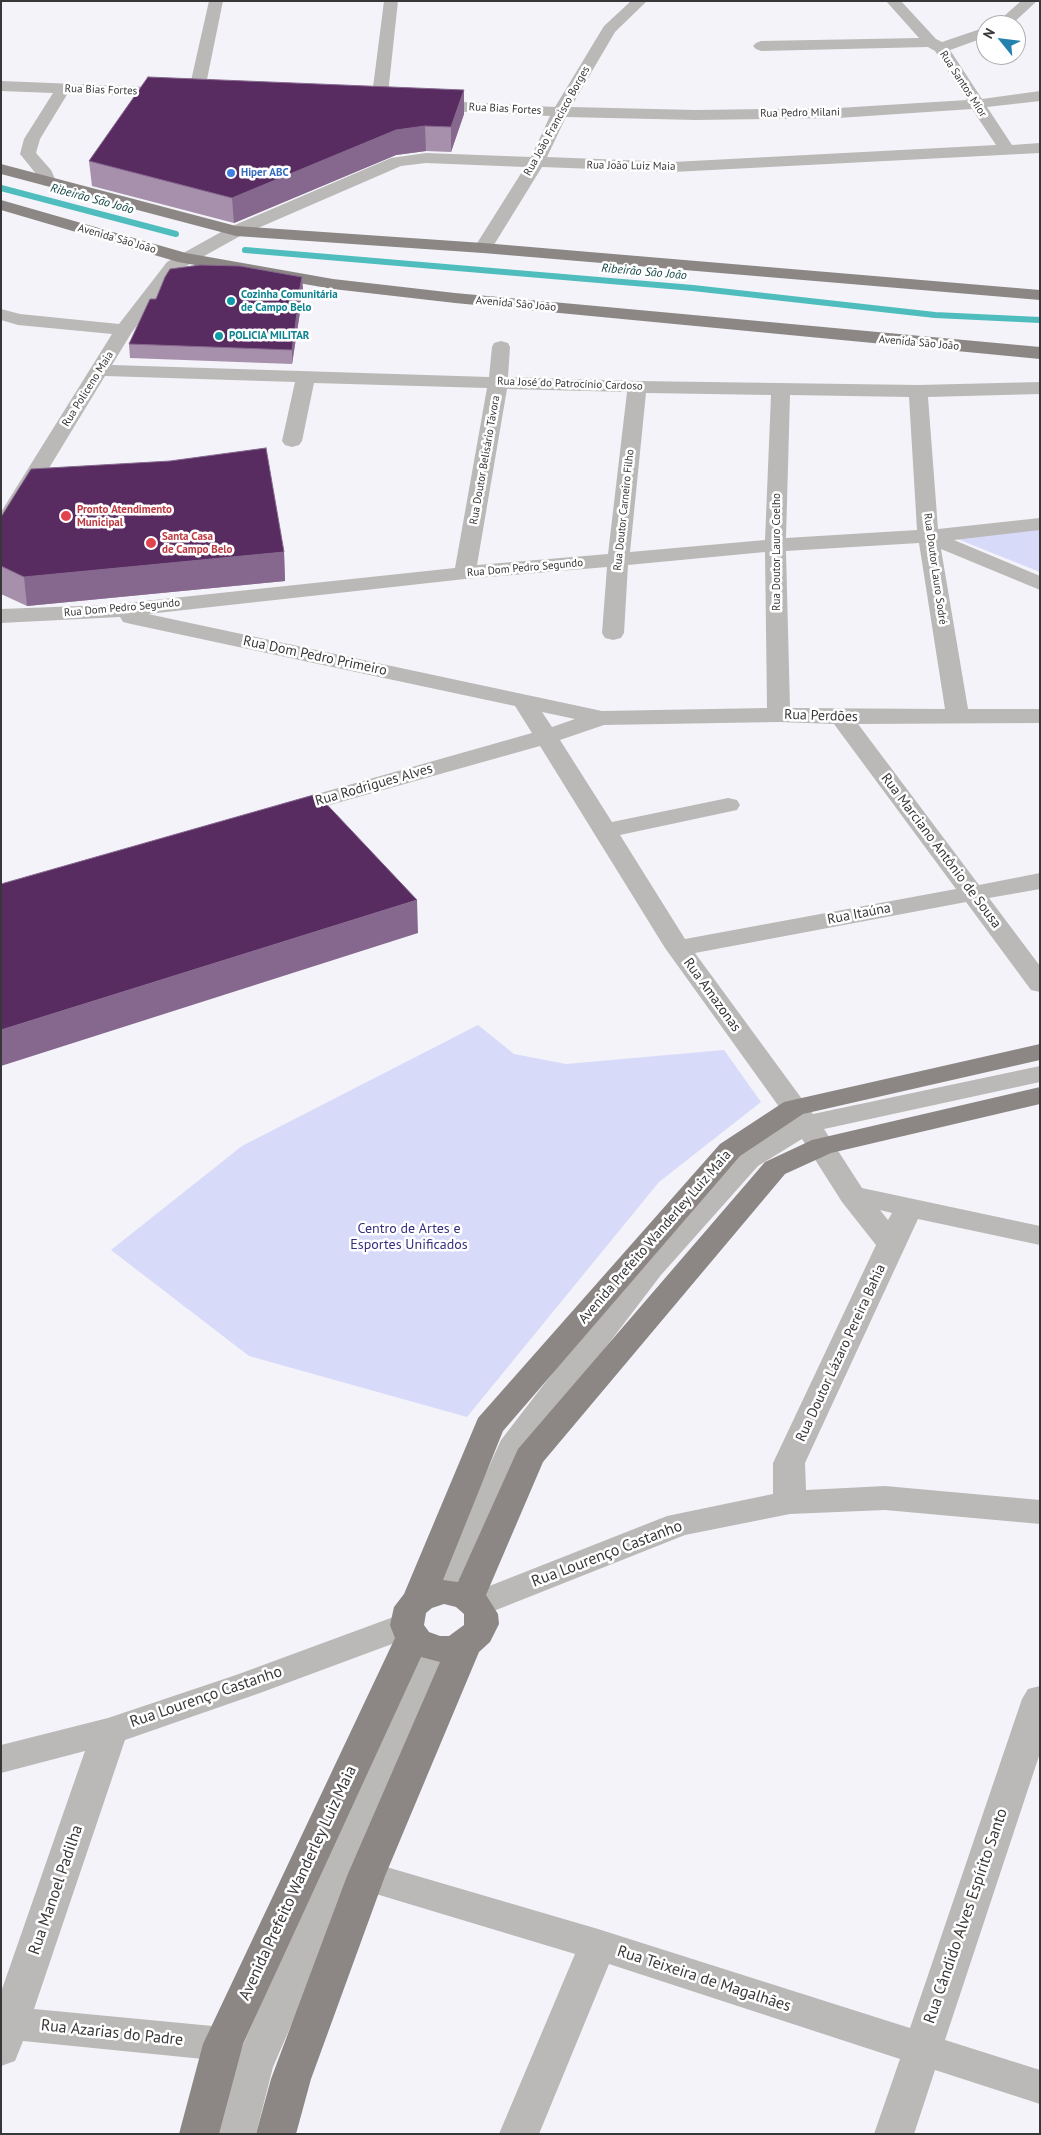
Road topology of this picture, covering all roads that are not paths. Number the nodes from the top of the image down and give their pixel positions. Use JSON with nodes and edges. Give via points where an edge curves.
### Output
{"nodes":[{"id":1,"x":216,"y":1,"type":"edge"},
{"id":2,"x":391,"y":1,"type":"edge"},
{"id":3,"x":640,"y":1,"type":"edge"},
{"id":4,"x":893,"y":1,"type":"edge"},
{"id":5,"x":1030,"y":1,"type":"edge"},
{"id":6,"x":1014,"y":15,"type":"edge"},
{"id":7,"x":976,"y":35,"type":"edge"},
{"id":8,"x":936,"y":45,"type":"junction"},
{"id":9,"x":761,"y":46,"type":"dead end"},
{"id":10,"x":1,"y":86,"type":"edge"},
{"id":11,"x":64,"y":88,"type":"junction"},
{"id":12,"x":196,"y":94,"type":"junction"},
{"id":13,"x":216,"y":95,"type":"edge"},
{"id":14,"x":1040,"y":96,"type":"edge"},
{"id":15,"x":360,"y":102,"type":"edge"},
{"id":16,"x":379,"y":103,"type":"junction"},
{"id":17,"x":976,"y":104,"type":"junction"},
{"id":18,"x":560,"y":112,"type":"junction"},
{"id":19,"x":1040,"y":148,"type":"edge"},
{"id":20,"x":1008,"y":150,"type":"junction"},
{"id":21,"x":536,"y":163,"type":"junction"},
{"id":22,"x":1,"y":169,"type":"edge"},
{"id":23,"x":48,"y":181,"type":"junction"},
{"id":24,"x":3,"y":207,"type":"edge"},
{"id":25,"x":264,"y":219,"type":"junction"},
{"id":26,"x":236,"y":231,"type":"junction"},
{"id":27,"x":303,"y":237,"type":"junction"},
{"id":28,"x":483,"y":248,"type":"junction"},
{"id":29,"x":184,"y":258,"type":"junction"},
{"id":30,"x":235,"y":268,"type":"junction"},
{"id":31,"x":162,"y":278,"type":"junction"},
{"id":32,"x":1040,"y":295,"type":"edge"},
{"id":33,"x":1,"y":314,"type":"edge"},
{"id":34,"x":124,"y":330,"type":"junction"},
{"id":35,"x":500,"y":347,"type":"dead end"},
{"id":36,"x":1040,"y":353,"type":"edge"},
{"id":37,"x":99,"y":370,"type":"junction"},
{"id":38,"x":306,"y":376,"type":"junction"},
{"id":39,"x":498,"y":382,"type":"junction"},
{"id":40,"x":637,"y":387,"type":"junction"},
{"id":41,"x":1040,"y":388,"type":"edge"},
{"id":42,"x":781,"y":389,"type":"junction"},
{"id":43,"x":918,"y":391,"type":"junction"},
{"id":44,"x":292,"y":441,"type":"dead end"},
{"id":45,"x":5,"y":517,"type":"edge"},
{"id":46,"x":1040,"y":524,"type":"edge"},
{"id":47,"x":928,"y":536,"type":"junction"},
{"id":48,"x":775,"y":545,"type":"junction"},
{"id":49,"x":618,"y":561,"type":"junction"},
{"id":50,"x":465,"y":573,"type":"junction"},
{"id":51,"x":1040,"y":584,"type":"edge"},
{"id":52,"x":188,"y":603,"type":"junction"},
{"id":53,"x":107,"y":612,"type":"junction"},
{"id":54,"x":1,"y":616,"type":"edge"},
{"id":55,"x":168,"y":625,"type":"junction"},
{"id":56,"x":613,"y":633,"type":"dead end"},
{"id":57,"x":523,"y":700,"type":"junction"},
{"id":58,"x":779,"y":715,"type":"junction"},
{"id":59,"x":1040,"y":716,"type":"edge"},
{"id":60,"x":841,"y":717,"type":"junction"},
{"id":61,"x":958,"y":717,"type":"junction"},
{"id":62,"x":602,"y":718,"type":"junction"},
{"id":63,"x":545,"y":737,"type":"junction"},
{"id":64,"x":728,"y":805,"type":"dead end"},
{"id":65,"x":268,"y":815,"type":"edge"},
{"id":66,"x":606,"y":831,"type":"junction"},
{"id":67,"x":1040,"y":881,"type":"edge"},
{"id":68,"x":972,"y":892,"type":"junction"},
{"id":69,"x":678,"y":948,"type":"junction"},
{"id":70,"x":1040,"y":984,"type":"edge"},
{"id":71,"x":1040,"y":1052,"type":"edge"},
{"id":72,"x":1040,"y":1074,"type":"edge"},
{"id":73,"x":1040,"y":1095,"type":"edge"},
{"id":74,"x":807,"y":1126,"type":"junction"},
{"id":75,"x":852,"y":1195,"type":"junction"},
{"id":76,"x":909,"y":1207,"type":"junction"},
{"id":77,"x":1040,"y":1236,"type":"edge"},
{"id":78,"x":892,"y":1244,"type":"junction"},
{"id":79,"x":790,"y":1502,"type":"junction"},
{"id":80,"x":1040,"y":1512,"type":"edge"},
{"id":81,"x":441,"y":1619,"type":"junction"},
{"id":82,"x":1040,"y":1699,"type":"edge"},
{"id":83,"x":110,"y":1731,"type":"junction"},
{"id":84,"x":1,"y":1759,"type":"edge"},
{"id":85,"x":366,"y":1876,"type":"junction"},
{"id":86,"x":598,"y":1946,"type":"junction"},
{"id":87,"x":4,"y":2034,"type":"edge"},
{"id":88,"x":223,"y":2044,"type":"junction"},
{"id":89,"x":922,"y":2049,"type":"junction"},
{"id":90,"x":1040,"y":2088,"type":"edge"},
{"id":91,"x":199,"y":2134,"type":"edge"},
{"id":92,"x":236,"y":2134,"type":"edge"},
{"id":93,"x":276,"y":2134,"type":"edge"},
{"id":94,"x":519,"y":2134,"type":"edge"},
{"id":95,"x":894,"y":2134,"type":"edge"}],
"edges":[{"from":1,"to":12,"type":"street"},
{"from":2,"to":16,"type":"street"},
{"from":3,"to":18,"type":"street","name":"Rua João Francisco Borges","via":[[609,29]]},
{"from":4,"to":8,"type":"street","name":"Rua Santos Mior"},
{"from":5,"to":6,"type":"street"},
{"from":7,"to":8,"type":"street"},
{"from":8,"to":9,"type":"street"},
{"from":8,"to":17,"type":"street","name":"Rua Santos Mior"},
{"from":10,"to":11,"type":"street","name":"Rua Bias Fortes"},
{"from":11,"to":12,"type":"street","name":"Rua Bias Fortes"},
{"from":11,"to":23,"type":"street","via":[[32,139],[28,154]]},
{"from":12,"to":13,"type":"street","name":"Rua Bias Fortes"},
{"from":14,"to":17,"type":"street","name":"Rua Pedro Milani"},
{"from":15,"to":16,"type":"street","name":"Rua Bias Fortes"},
{"from":16,"to":18,"type":"street","name":"Rua Bias Fortes"},
{"from":17,"to":18,"type":"street","name":"Rua Pedro Milani","via":[[838,113],[696,115]]},
{"from":17,"to":20,"type":"street","name":"Rua Santos Mior"},
{"from":18,"to":21,"type":"street","name":"Rua João Francisco Borges"},
{"from":19,"to":20,"type":"street","name":"Rua João Luiz Maia"},
{"from":20,"to":21,"type":"street","name":"Rua João Luiz Maia","via":[[673,167]]},
{"from":21,"to":25,"type":"street","name":"Rua João Luiz Maia","via":[[426,158],[397,162]]},
{"from":21,"to":28,"type":"street","name":"Rua João Francisco Borges"},
{"from":22,"to":23,"type":"main road"},
{"from":23,"to":26,"type":"main road"},
{"from":24,"to":29,"type":"main road","name":"Avenida São João"},
{"from":25,"to":26,"type":"street","name":"Rua João Luiz Maia"},
{"from":25,"to":27,"type":"main road"},
{"from":26,"to":27,"type":"main road"},
{"from":26,"to":29,"type":"street","name":"Rua João Luiz Maia"},
{"from":27,"to":28,"type":"main road"},
{"from":28,"to":32,"type":"main road"},
{"from":29,"to":30,"type":"main road","name":"Avenida São João"},
{"from":29,"to":31,"type":"street","name":"Rua Policeno Maia"},
{"from":30,"to":31,"type":"main road","via":[[202,269]]},
{"from":30,"to":36,"type":"main road","name":"Avenida São João","via":[[455,298]]},
{"from":31,"to":34,"type":"street","name":"Rua Policeno Maia"},
{"from":33,"to":34,"type":"street","via":[[18,319]]},
{"from":34,"to":37,"type":"street","name":"Rua Policeno Maia"},
{"from":35,"to":39,"type":"street","name":"Rua Doutor Belisário Távora"},
{"from":37,"to":38,"type":"street","name":"Rua José do Patrocínio Cardoso"},
{"from":37,"to":45,"type":"street","name":"Rua Policeno Maia"},
{"from":38,"to":39,"type":"street","name":"Rua José do Patrocínio Cardoso"},
{"from":38,"to":44,"type":"street"},
{"from":39,"to":40,"type":"street","name":"Rua José do Patrocínio Cardoso"},
{"from":39,"to":50,"type":"street","name":"Rua Doutor Belisário Távora"},
{"from":40,"to":42,"type":"street","name":"Rua José do Patrocínio Cardoso"},
{"from":40,"to":49,"type":"street","name":"Rua Doutor Carneiro Filho"},
{"from":41,"to":43,"type":"street","name":"Rua José do Patrocínio Cardoso"},
{"from":42,"to":43,"type":"street","name":"Rua José do Patrocínio Cardoso"},
{"from":42,"to":48,"type":"street","name":"Rua Doutor Lauro Coelho"},
{"from":43,"to":47,"type":"street","name":"Rua Doutor Lauro Sodré"},
{"from":46,"to":47,"type":"street"},
{"from":47,"to":48,"type":"street","name":"Rua Dom Pedro Segundo"},
{"from":47,"to":51,"type":"street","name":"Rua Dom Pedro Segundo"},
{"from":47,"to":61,"type":"street","name":"Rua Doutor Lauro Sodré"},
{"from":48,"to":49,"type":"street","name":"Rua Dom Pedro Segundo"},
{"from":48,"to":58,"type":"street","name":"Rua Doutor Lauro Coelho"},
{"from":49,"to":50,"type":"street","name":"Rua Dom Pedro Segundo"},
{"from":49,"to":56,"type":"street","name":"Rua Doutor Carneiro Filho"},
{"from":50,"to":52,"type":"street","name":"Rua Dom Pedro Segundo"},
{"from":52,"to":53,"type":"street","name":"Rua Dom Pedro Segundo"},
{"from":52,"to":55,"type":"street","via":[[184,618]]},
{"from":53,"to":54,"type":"street","name":"Rua Dom Pedro Segundo"},
{"from":53,"to":55,"type":"street","name":"Rua Dom Pedro Primeiro"},
{"from":55,"to":57,"type":"street","name":"Rua Dom Pedro Primeiro"},
{"from":57,"to":62,"type":"street","name":"Rua Dom Pedro Primeiro"},
{"from":57,"to":63,"type":"street"},
{"from":58,"to":60,"type":"street","name":"Rua Perdões"},
{"from":58,"to":62,"type":"street","name":"Rua Perdões"},
{"from":59,"to":61,"type":"street","name":"Rua Perdões"},
{"from":60,"to":61,"type":"street","name":"Rua Perdões"},
{"from":60,"to":68,"type":"street","name":"Rua Marciano Antônio de Sousa"},
{"from":62,"to":63,"type":"street"},
{"from":63,"to":65,"type":"street","name":"Rua Rodrigues Alves"},
{"from":63,"to":66,"type":"street","name":"Rua Amazonas"},
{"from":64,"to":66,"type":"street"},
{"from":66,"to":69,"type":"street","name":"Rua Amazonas"},
{"from":67,"to":68,"type":"street","name":"Rua Itaúna"},
{"from":68,"to":69,"type":"street","name":"Rua Itaúna"},
{"from":68,"to":70,"type":"street","name":"Rua Marciano Antônio de Sousa"},
{"from":69,"to":74,"type":"street","name":"Rua Amazonas"},
{"from":71,"to":74,"type":"main road","name":"Avenida Prefeito Wanderley Luiz Maia"},
{"from":72,"to":74,"type":"street"},
{"from":73,"to":74,"type":"main road","name":"Avenida Prefeito Wanderley Luiz Maia"},
{"from":74,"to":75,"type":"street","name":"Rua Amazonas"},
{"from":74,"to":81,"type":"main road","name":"Avenida Prefeito Wanderley Luiz Maia","via":[[775,1168],[529,1456]]},
{"from":74,"to":81,"type":"main road","name":"Avenida Prefeito Wanderley Luiz Maia","via":[[730,1150],[489,1426]]},
{"from":75,"to":76,"type":"street"},
{"from":75,"to":78,"type":"street","name":"Rua Amazonas"},
{"from":76,"to":77,"type":"street"},
{"from":76,"to":78,"type":"street","name":"Rua Doutor Lázaro Pereira Bahia"},
{"from":78,"to":79,"type":"street","name":"Rua Doutor Lázaro Pereira Bahia","via":[[789,1463]]},
{"from":79,"to":80,"type":"street","name":"Rua Lourenço Castanho","via":[[885,1498]]},
{"from":79,"to":81,"type":"street","name":"Rua Lourenço Castanho","via":[[679,1524]]},
{"from":81,"to":83,"type":"street","name":"Rua Lourenço Castanho"},
{"from":81,"to":85,"type":"main road","name":"Avenida Prefeito Wanderley Luiz Maia"},
{"from":81,"to":88,"type":"main road","name":"Avenida Prefeito Wanderley Luiz Maia"},
{"from":81,"to":92,"type":"street","via":[[253,2067]]},
{"from":82,"to":89,"type":"street","name":"Rua Cândido Alves Espírito Santo"},
{"from":83,"to":84,"type":"street","name":"Rua Lourenço Castanho"},
{"from":83,"to":87,"type":"street","name":"Rua Manoel Padilha"},
{"from":85,"to":86,"type":"street","name":"Rua Teixeira de Magalhães"},
{"from":85,"to":93,"type":"main road","name":"Avenida Prefeito Wanderley Luiz Maia","via":[[291,2079]]},
{"from":86,"to":89,"type":"street","name":"Rua Teixeira de Magalhães"},
{"from":86,"to":94,"type":"street"},
{"from":87,"to":88,"type":"street","name":"Rua Azarias do Padre","via":[[59,2027]]},
{"from":88,"to":91,"type":"main road","name":"Avenida Prefeito Wanderley Luiz Maia"},
{"from":89,"to":90,"type":"street","name":"Rua Teixeira de Magalhães"},
{"from":89,"to":95,"type":"street","name":"Rua Cândido Alves Espírito Santo"}]}
